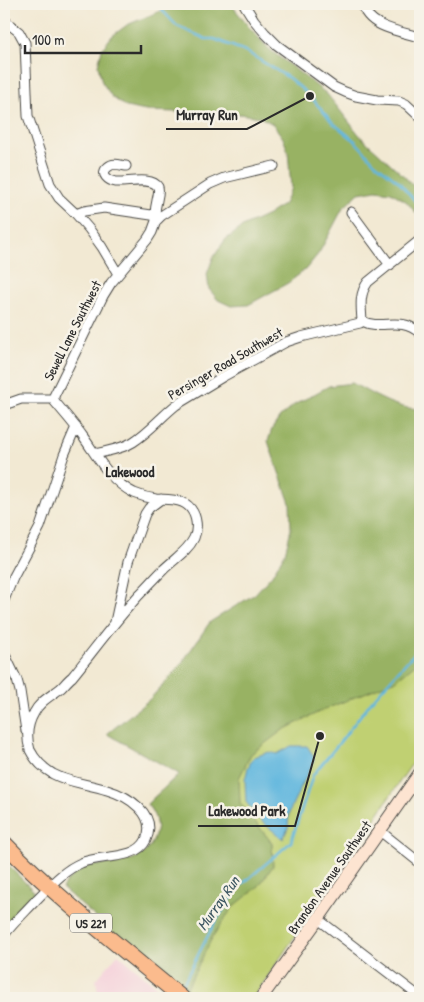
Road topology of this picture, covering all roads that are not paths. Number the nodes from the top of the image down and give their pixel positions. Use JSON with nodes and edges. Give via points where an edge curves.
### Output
{"nodes":[{"id":1,"x":244,"y":4,"type":"edge"},
{"id":2,"x":363,"y":4,"type":"edge"},
{"id":3,"x":4,"y":20,"type":"edge"},
{"id":4,"x":420,"y":38,"type":"edge"},
{"id":5,"x":420,"y":117,"type":"edge"},
{"id":6,"x":126,"y":166,"type":"dead end"},
{"id":7,"x":274,"y":166,"type":"dead end"},
{"id":8,"x":351,"y":212,"type":"dead end"},
{"id":9,"x":76,"y":214,"type":"junction"},
{"id":10,"x":157,"y":217,"type":"junction"},
{"id":11,"x":420,"y":240,"type":"edge"},
{"id":12,"x":390,"y":264,"type":"junction"},
{"id":13,"x":118,"y":274,"type":"junction"},
{"id":14,"x":362,"y":321,"type":"junction"},
{"id":15,"x":420,"y":333,"type":"edge"},
{"id":16,"x":54,"y":399,"type":"junction"},
{"id":17,"x":4,"y":405,"type":"edge"},
{"id":18,"x":76,"y":427,"type":"junction"},
{"id":19,"x":95,"y":454,"type":"junction"},
{"id":20,"x":161,"y":499,"type":"junction"},
{"id":21,"x":4,"y":600,"type":"edge"},
{"id":22,"x":114,"y":625,"type":"junction"},
{"id":23,"x":4,"y":653,"type":"edge"},
{"id":24,"x":27,"y":733,"type":"junction"},
{"id":25,"x":420,"y":773,"type":"edge"},
{"id":26,"x":380,"y":831,"type":"junction"},
{"id":27,"x":4,"y":843,"type":"edge"},
{"id":28,"x":420,"y":863,"type":"edge"},
{"id":29,"x":49,"y":887,"type":"junction"},
{"id":30,"x":318,"y":919,"type":"junction"},
{"id":31,"x":4,"y":935,"type":"edge"},
{"id":32,"x":420,"y":997,"type":"edge"},
{"id":33,"x":182,"y":998,"type":"edge"},
{"id":34,"x":261,"y":998,"type":"edge"}],
"edges":[{"from":1,"to":5,"type":"street","via":[[277,45],[334,87],[356,96],[398,101]]},
{"from":2,"to":4,"type":"street","via":[[372,20]]},
{"from":3,"to":9,"type":"street","name":"Sewell Lane Southwest","via":[[19,32],[25,43],[28,116],[50,184]]},
{"from":6,"to":10,"type":"street","name":"Sewell Lane Southwest","via":[[109,166],[105,169],[106,178],[116,182],[147,181],[156,184],[159,191],[155,209]]},
{"from":7,"to":10,"type":"street","via":[[210,184]]},
{"from":8,"to":12,"type":"street"},
{"from":9,"to":10,"type":"street","via":[[104,208]]},
{"from":9,"to":13,"type":"street","name":"Sewell Lane Southwest"},
{"from":10,"to":13,"type":"street","name":"Sewell Lane Southwest","via":[[147,240]]},
{"from":11,"to":12,"type":"street"},
{"from":12,"to":14,"type":"street","via":[[364,287],[360,301]]},
{"from":13,"to":16,"type":"street","name":"Sewell Lane Southwest","via":[[102,296]]},
{"from":14,"to":15,"type":"street","via":[[374,325],[410,326]]},
{"from":14,"to":19,"type":"street","name":"Persinger Road Southwest","via":[[301,337],[274,348],[176,405],[132,442]]},
{"from":16,"to":17,"type":"street","via":[[21,399]]},
{"from":16,"to":18,"type":"street"},
{"from":18,"to":19,"type":"street"},
{"from":18,"to":21,"type":"street","via":[[40,527]]},
{"from":19,"to":20,"type":"street","via":[[124,487],[146,497]]},
{"from":20,"to":22,"type":"street","via":[[145,514],[128,562]]},
{"from":20,"to":22,"type":"street","via":[[180,501],[191,508],[196,523],[194,538]]},
{"from":22,"to":24,"type":"street","via":[[72,677],[40,704]]},
{"from":23,"to":24,"type":"street","via":[[20,692]]},
{"from":24,"to":29,"type":"street","via":[[33,755],[45,769],[70,781],[121,796],[142,810],[148,820],[146,840],[137,850],[80,863]]},
{"from":25,"to":26,"type":"main road","name":"Brandon Avenue Southwest"},
{"from":26,"to":28,"type":"street"},
{"from":26,"to":30,"type":"main road","name":"Brandon Avenue Southwest"},
{"from":27,"to":29,"type":"main road","number":"US 221"},
{"from":29,"to":31,"type":"street"},
{"from":29,"to":33,"type":"main road","number":"US 221"},
{"from":30,"to":32,"type":"street"},
{"from":30,"to":34,"type":"main road","name":"Brandon Avenue Southwest"}]}
